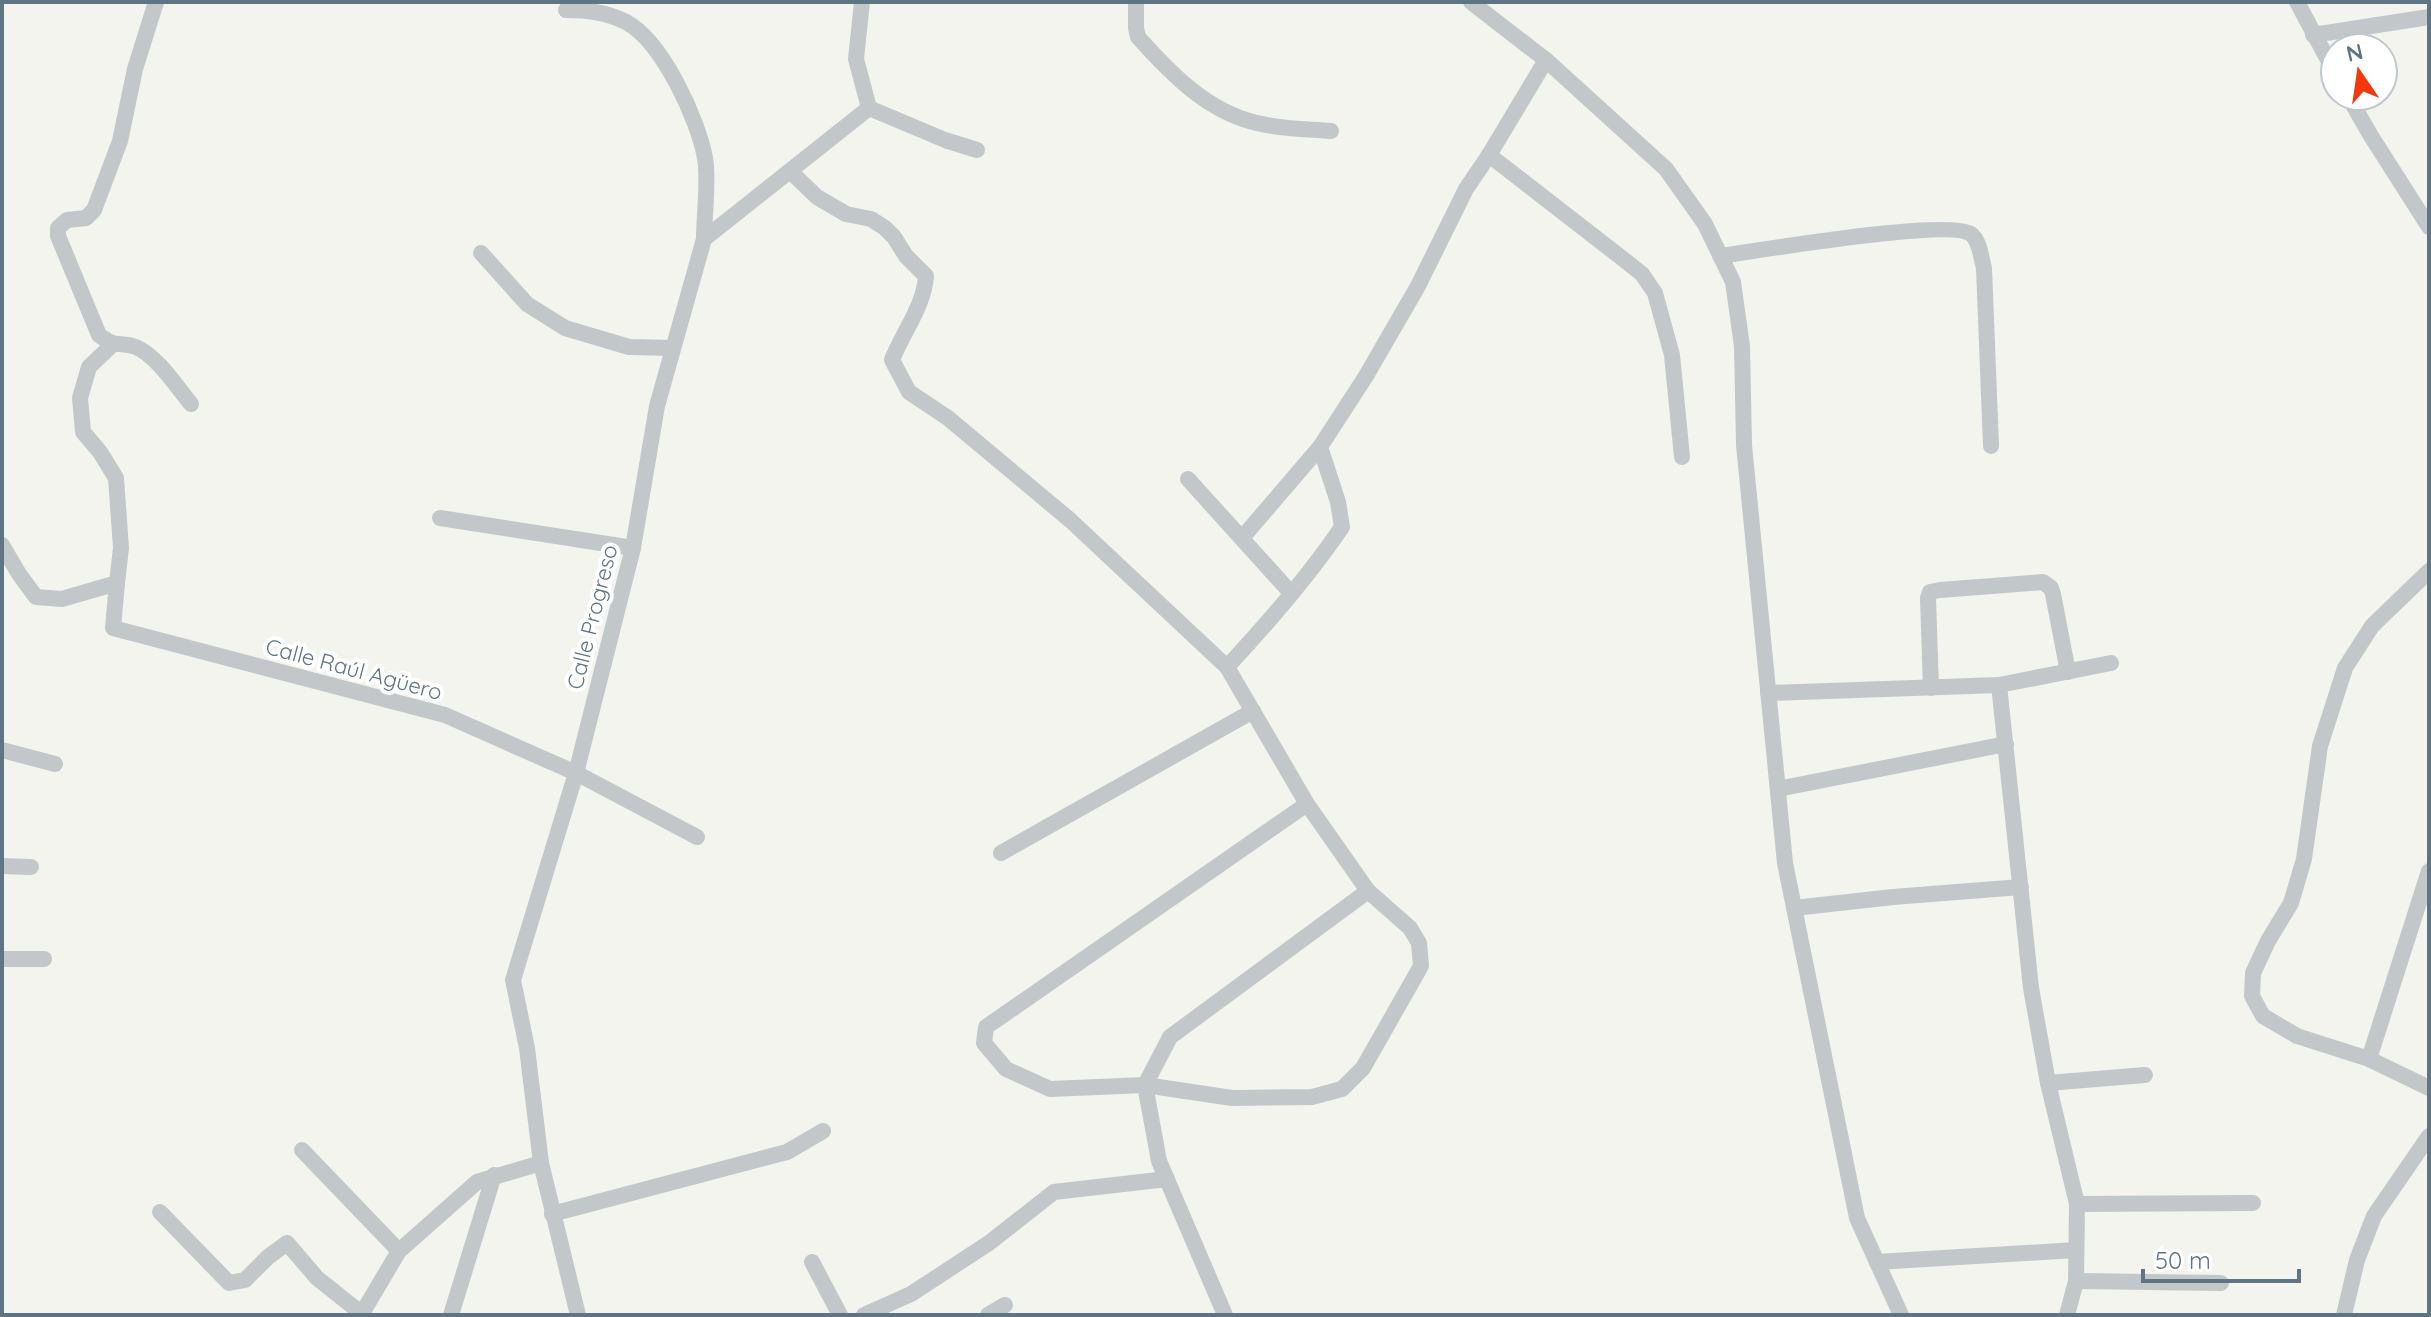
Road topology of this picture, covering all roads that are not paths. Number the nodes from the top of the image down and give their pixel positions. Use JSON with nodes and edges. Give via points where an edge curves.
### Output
{"nodes":[{"id":1,"x":156,"y":2,"type":"edge"},
{"id":2,"x":862,"y":2,"type":"edge"},
{"id":3,"x":1136,"y":2,"type":"edge"},
{"id":4,"x":1471,"y":2,"type":"edge"},
{"id":5,"x":2297,"y":2,"type":"edge"},
{"id":6,"x":566,"y":10,"type":"dead end"},
{"id":7,"x":2429,"y":17,"type":"edge"},
{"id":8,"x":2313,"y":35,"type":"junction"},
{"id":9,"x":2319,"y":45,"type":"edge"},
{"id":10,"x":1546,"y":60,"type":"junction"},
{"id":11,"x":869,"y":108,"type":"junction"},
{"id":12,"x":2357,"y":112,"type":"edge"},
{"id":13,"x":1331,"y":131,"type":"dead end"},
{"id":14,"x":977,"y":150,"type":"dead end"},
{"id":15,"x":1489,"y":155,"type":"junction"},
{"id":16,"x":791,"y":172,"type":"junction"},
{"id":17,"x":2429,"y":227,"type":"edge"},
{"id":18,"x":704,"y":239,"type":"junction"},
{"id":19,"x":481,"y":253,"type":"dead end"},
{"id":20,"x":1720,"y":256,"type":"junction"},
{"id":21,"x":112,"y":345,"type":"junction"},
{"id":22,"x":673,"y":348,"type":"junction"},
{"id":23,"x":191,"y":404,"type":"dead end"},
{"id":24,"x":1991,"y":446,"type":"dead end"},
{"id":25,"x":1320,"y":447,"type":"junction"},
{"id":26,"x":1682,"y":457,"type":"dead end"},
{"id":27,"x":1188,"y":479,"type":"dead end"},
{"id":28,"x":440,"y":518,"type":"dead end"},
{"id":29,"x":1242,"y":538,"type":"junction"},
{"id":30,"x":2,"y":545,"type":"edge"},
{"id":31,"x":633,"y":548,"type":"junction"},
{"id":32,"x":2429,"y":571,"type":"edge"},
{"id":33,"x":117,"y":583,"type":"junction"},
{"id":34,"x":1291,"y":593,"type":"junction"},
{"id":35,"x":2111,"y":663,"type":"dead end"},
{"id":36,"x":1227,"y":667,"type":"junction"},
{"id":37,"x":2068,"y":672,"type":"junction"},
{"id":38,"x":1999,"y":685,"type":"junction"},
{"id":39,"x":1931,"y":688,"type":"junction"},
{"id":40,"x":1768,"y":693,"type":"junction"},
{"id":41,"x":1253,"y":711,"type":"junction"},
{"id":42,"x":2006,"y":744,"type":"junction"},
{"id":43,"x":2,"y":750,"type":"edge"},
{"id":44,"x":55,"y":764,"type":"dead end"},
{"id":45,"x":576,"y":773,"type":"junction"},
{"id":46,"x":1778,"y":789,"type":"junction"},
{"id":47,"x":1307,"y":804,"type":"junction"},
{"id":48,"x":697,"y":837,"type":"dead end"},
{"id":49,"x":1001,"y":853,"type":"dead end"},
{"id":50,"x":2,"y":866,"type":"edge"},
{"id":51,"x":31,"y":867,"type":"dead end"},
{"id":52,"x":2429,"y":871,"type":"edge"},
{"id":53,"x":2021,"y":887,"type":"junction"},
{"id":54,"x":1368,"y":891,"type":"junction"},
{"id":55,"x":1794,"y":908,"type":"junction"},
{"id":56,"x":2,"y":959,"type":"edge"},
{"id":57,"x":44,"y":959,"type":"dead end"},
{"id":58,"x":2369,"y":1059,"type":"junction"},
{"id":59,"x":2145,"y":1075,"type":"dead end"},
{"id":60,"x":2048,"y":1083,"type":"junction"},
{"id":61,"x":1145,"y":1085,"type":"junction"},
{"id":62,"x":2429,"y":1088,"type":"edge"},
{"id":63,"x":823,"y":1131,"type":"dead end"},
{"id":64,"x":2429,"y":1136,"type":"edge"},
{"id":65,"x":302,"y":1150,"type":"dead end"},
{"id":66,"x":541,"y":1163,"type":"junction"},
{"id":67,"x":494,"y":1175,"type":"junction"},
{"id":68,"x":1167,"y":1179,"type":"junction"},
{"id":69,"x":2253,"y":1203,"type":"dead end"},
{"id":70,"x":2077,"y":1204,"type":"junction"},
{"id":71,"x":160,"y":1212,"type":"dead end"},
{"id":72,"x":552,"y":1214,"type":"junction"},
{"id":73,"x":2076,"y":1250,"type":"junction"},
{"id":74,"x":399,"y":1251,"type":"junction"},
{"id":75,"x":812,"y":1262,"type":"dead end"},
{"id":76,"x":1877,"y":1262,"type":"junction"},
{"id":77,"x":2076,"y":1281,"type":"junction"},
{"id":78,"x":2221,"y":1283,"type":"dead end"},
{"id":79,"x":1005,"y":1305,"type":"dead end"},
{"id":80,"x":361,"y":1314,"type":"edge"},
{"id":81,"x":451,"y":1315,"type":"edge"},
{"id":82,"x":578,"y":1315,"type":"edge"},
{"id":83,"x":840,"y":1315,"type":"edge"},
{"id":84,"x":864,"y":1315,"type":"edge"},
{"id":85,"x":988,"y":1315,"type":"edge"},
{"id":86,"x":1225,"y":1315,"type":"edge"},
{"id":87,"x":1901,"y":1315,"type":"edge"},
{"id":88,"x":2067,"y":1315,"type":"edge"},
{"id":89,"x":2344,"y":1315,"type":"edge"}],
"edges":[{"from":1,"to":21,"type":"street","via":[[120,141],[94,210],[58,228],[99,335]]},
{"from":2,"to":11,"type":"street","via":[[856,59]]},
{"from":3,"to":13,"type":"street","via":[[1138,37],[1199,97],[1257,123]]},
{"from":4,"to":10,"type":"street"},
{"from":5,"to":8,"type":"street"},
{"from":6,"to":18,"type":"street","name":"Calle Progreso","via":[[591,10],[628,23],[672,74],[693,115],[706,160]]},
{"from":7,"to":8,"type":"street"},
{"from":8,"to":9,"type":"street"},
{"from":10,"to":15,"type":"street"},
{"from":10,"to":20,"type":"street","via":[[1666,169],[1705,224]]},
{"from":11,"to":14,"type":"street"},
{"from":11,"to":16,"type":"street"},
{"from":12,"to":17,"type":"street"},
{"from":15,"to":25,"type":"street","via":[[1381,350]]},
{"from":15,"to":26,"type":"street","via":[[1642,274],[1655,293],[1672,355]]},
{"from":16,"to":18,"type":"street"},
{"from":16,"to":36,"type":"street","via":[[827,203],[885,228],[926,276],[925,291],[892,360],[909,392],[1070,520]]},
{"from":18,"to":22,"type":"street","name":"Calle Progreso"},
{"from":19,"to":22,"type":"street","via":[[527,304],[565,328],[629,347]]},
{"from":20,"to":24,"type":"street","via":[[1905,231],[1951,229],[1971,234],[1984,268]]},
{"from":20,"to":40,"type":"street","via":[[1733,282],[1742,346],[1744,445]]},
{"from":21,"to":23,"type":"street","via":[[135,347],[158,364]]},
{"from":21,"to":33,"type":"street","via":[[89,367],[80,398],[83,432],[116,478],[121,548]]},
{"from":22,"to":31,"type":"street","name":"Calle Progreso","via":[[657,406]]},
{"from":25,"to":29,"type":"street"},
{"from":25,"to":34,"type":"street","via":[[1342,527]]},
{"from":27,"to":29,"type":"street"},
{"from":28,"to":31,"type":"street"},
{"from":29,"to":34,"type":"street"},
{"from":30,"to":33,"type":"street","via":[[36,597],[62,599]]},
{"from":31,"to":45,"type":"street","name":"Calle Progreso"},
{"from":32,"to":58,"type":"street","via":[[2372,626],[2345,668],[2320,746],[2304,859],[2291,903],[2253,973],[2252,996],[2263,1016],[2297,1036]]},
{"from":33,"to":45,"type":"street","name":"Calle Raúl Agüero","via":[[113,628],[445,715]]},
{"from":34,"to":36,"type":"street"},
{"from":35,"to":37,"type":"street"},
{"from":36,"to":41,"type":"street"},
{"from":37,"to":38,"type":"street"},
{"from":37,"to":39,"type":"street","via":[[2053,594],[2043,582],[1940,590],[1928,598]]},
{"from":38,"to":39,"type":"street"},
{"from":38,"to":42,"type":"street"},
{"from":39,"to":40,"type":"street"},
{"from":40,"to":46,"type":"street"},
{"from":41,"to":47,"type":"street"},
{"from":41,"to":49,"type":"street"},
{"from":42,"to":46,"type":"street"},
{"from":42,"to":53,"type":"street"},
{"from":43,"to":44,"type":"street"},
{"from":45,"to":48,"type":"street","name":"Calle Raúl Agüero"},
{"from":45,"to":66,"type":"street","name":"Calle Progreso","via":[[513,980]]},
{"from":46,"to":55,"type":"street"},
{"from":47,"to":54,"type":"street"},
{"from":47,"to":61,"type":"street","via":[[986,1027],[984,1043],[1006,1069],[1050,1089]]},
{"from":50,"to":51,"type":"street"},
{"from":52,"to":58,"type":"street"},
{"from":53,"to":55,"type":"street"},
{"from":53,"to":60,"type":"street"},
{"from":54,"to":61,"type":"street","via":[[1170,1037]]},
{"from":54,"to":61,"type":"street","via":[[1410,928],[1419,943],[1421,966],[1363,1068],[1342,1089],[1312,1097],[1232,1098]]},
{"from":55,"to":76,"type":"street","via":[[1857,1218]]},
{"from":56,"to":57,"type":"street"},
{"from":58,"to":62,"type":"street"},
{"from":59,"to":60,"type":"street"},
{"from":60,"to":70,"type":"street"},
{"from":61,"to":68,"type":"street"},
{"from":63,"to":72,"type":"street","via":[[787,1152]]},
{"from":64,"to":89,"type":"street","via":[[2374,1216]]},
{"from":65,"to":74,"type":"street"},
{"from":66,"to":67,"type":"street"},
{"from":66,"to":72,"type":"street","name":"Calle Progreso"},
{"from":67,"to":74,"type":"street","via":[[477,1182]]},
{"from":67,"to":81,"type":"street"},
{"from":68,"to":84,"type":"street","via":[[1054,1192],[911,1294]]},
{"from":68,"to":86,"type":"street"},
{"from":69,"to":70,"type":"street"},
{"from":70,"to":73,"type":"street"},
{"from":71,"to":80,"type":"street","via":[[229,1283],[245,1280],[287,1243],[317,1278]]},
{"from":72,"to":82,"type":"street","name":"Calle Progreso"},
{"from":73,"to":76,"type":"street"},
{"from":73,"to":77,"type":"street"},
{"from":74,"to":80,"type":"street"},
{"from":75,"to":83,"type":"street"},
{"from":76,"to":87,"type":"street"},
{"from":77,"to":78,"type":"street"},
{"from":77,"to":88,"type":"street"},
{"from":79,"to":85,"type":"street"}]}
